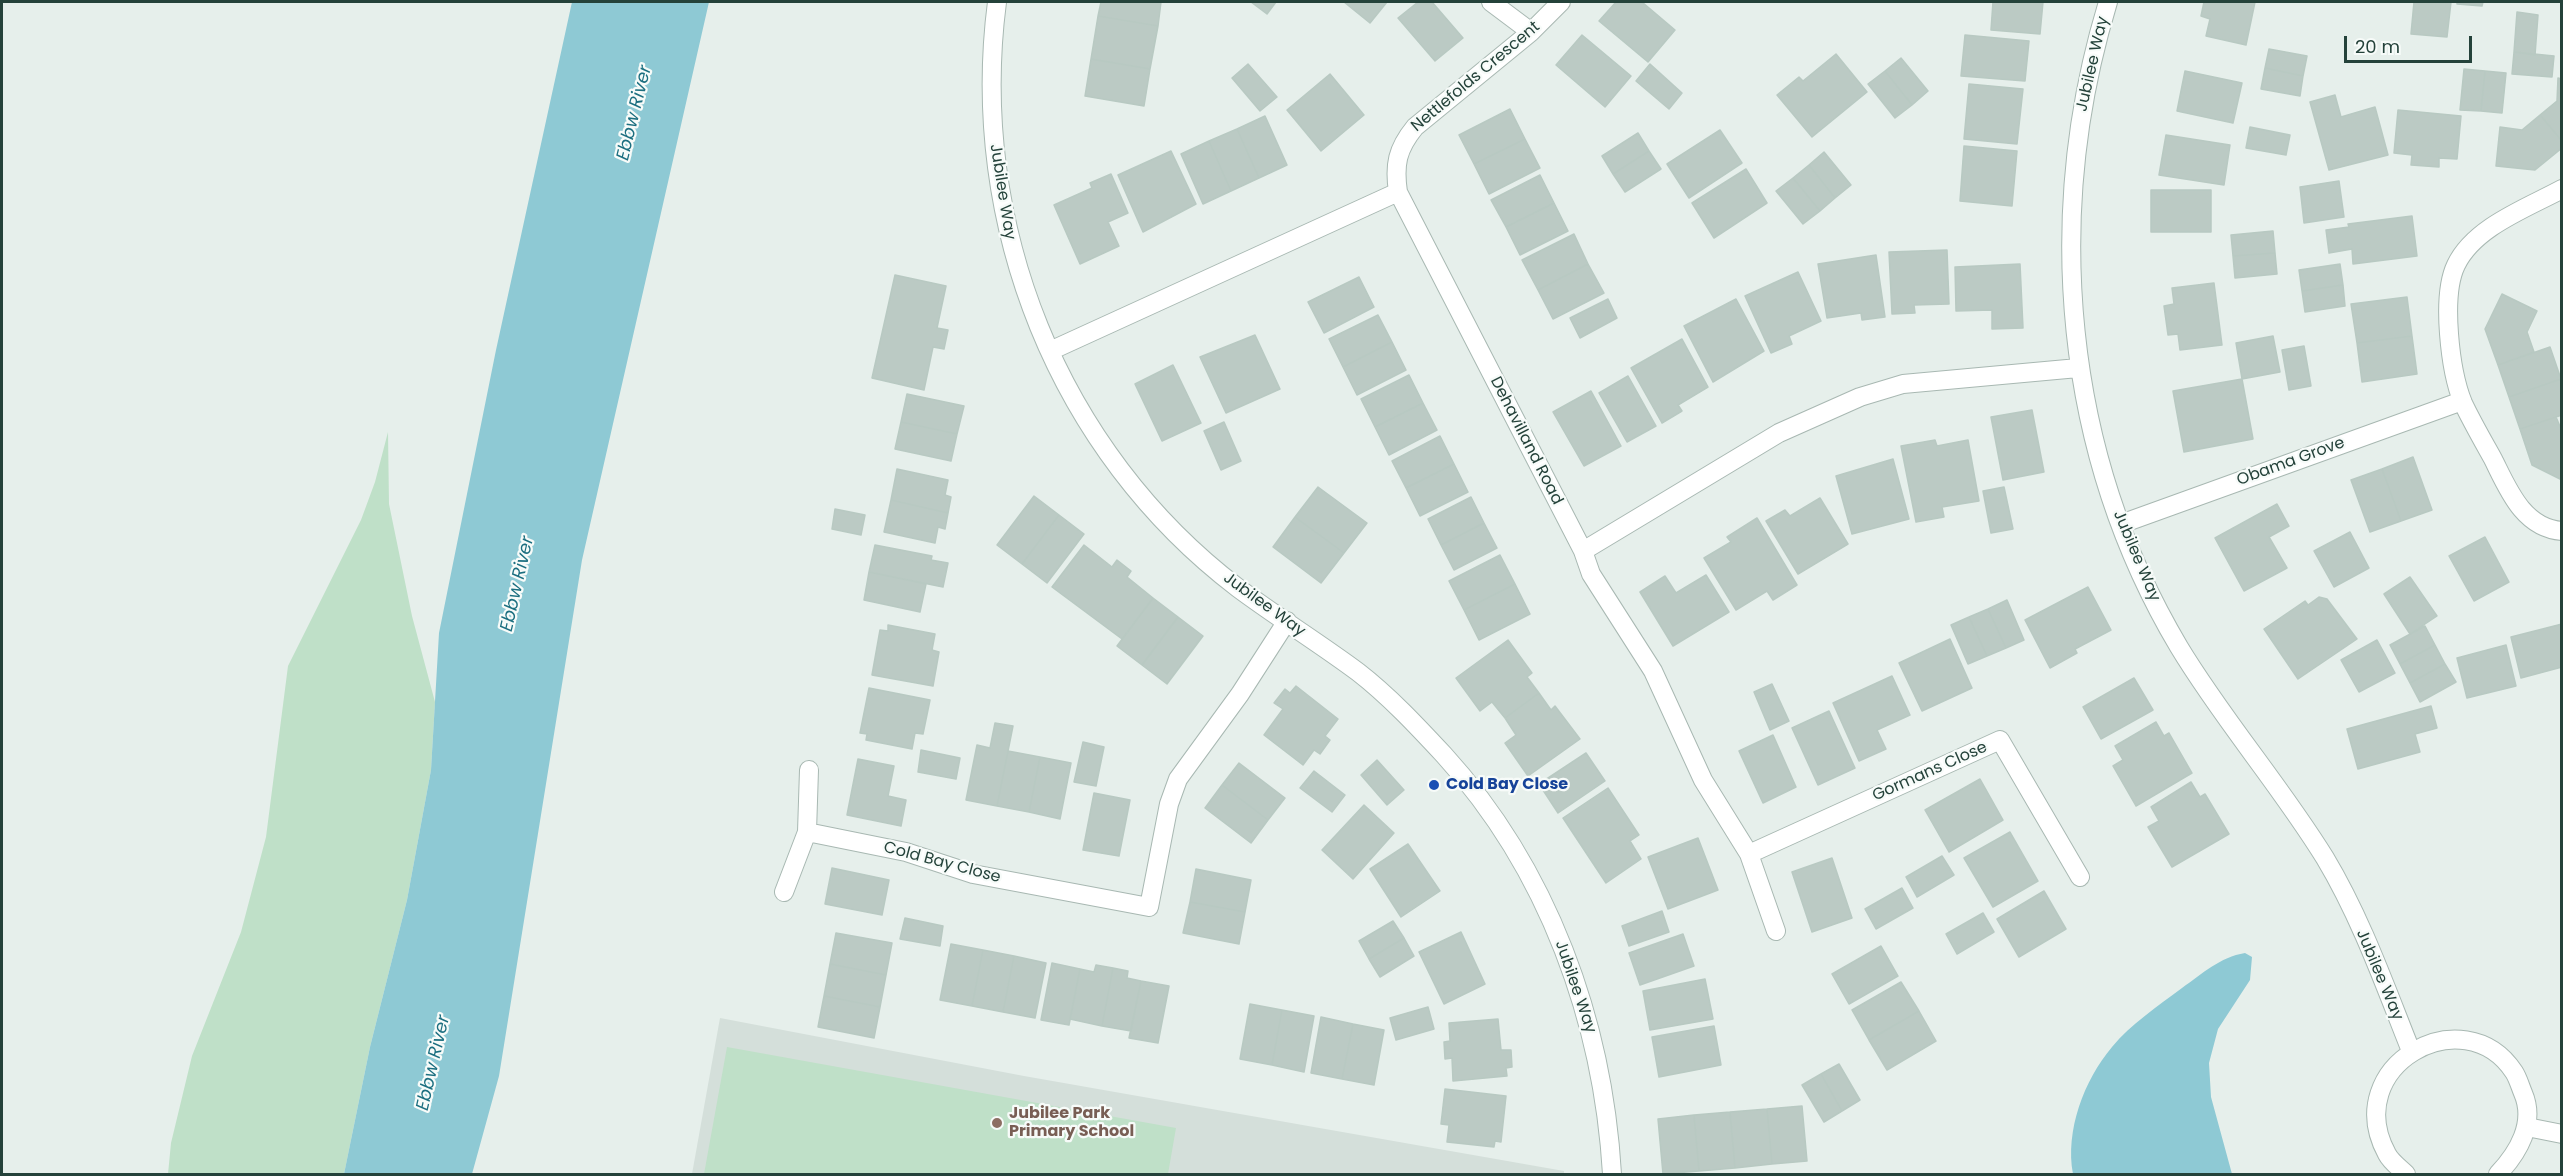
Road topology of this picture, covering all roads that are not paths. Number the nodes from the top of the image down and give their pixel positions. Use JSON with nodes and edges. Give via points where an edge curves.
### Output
{"nodes":[{"id":1,"x":997,"y":2,"type":"edge"},
{"id":2,"x":1491,"y":2,"type":"edge"},
{"id":3,"x":1561,"y":2,"type":"edge"},
{"id":4,"x":2108,"y":2,"type":"edge"},
{"id":5,"x":1531,"y":32,"type":"junction"},
{"id":6,"x":2562,"y":189,"type":"edge"},
{"id":7,"x":1398,"y":192,"type":"junction"},
{"id":8,"x":1050,"y":351,"type":"junction"},
{"id":9,"x":2078,"y":368,"type":"junction"},
{"id":10,"x":2462,"y":401,"type":"junction"},
{"id":11,"x":2121,"y":524,"type":"junction"},
{"id":12,"x":2562,"y":531,"type":"edge"},
{"id":13,"x":1583,"y":551,"type":"junction"},
{"id":14,"x":1287,"y":621,"type":"junction"},
{"id":15,"x":808,"y":770,"type":"dead end"},
{"id":16,"x":807,"y":832,"type":"junction"},
{"id":17,"x":1749,"y":854,"type":"junction"},
{"id":18,"x":2080,"y":877,"type":"dead end"},
{"id":19,"x":784,"y":892,"type":"dead end"},
{"id":20,"x":1776,"y":931,"type":"dead end"},
{"id":21,"x":2411,"y":1051,"type":"junction"},
{"id":22,"x":2527,"y":1127,"type":"junction"},
{"id":23,"x":2562,"y":1134,"type":"edge"},
{"id":24,"x":1612,"y":1174,"type":"edge"},
{"id":25,"x":2406,"y":1174,"type":"edge"},
{"id":26,"x":2498,"y":1174,"type":"edge"}],
"edges":[{"from":1,"to":8,"type":"street","name":"Jubilee Way","via":[[990,96],[1000,193],[1013,257]]},
{"from":2,"to":5,"type":"street"},
{"from":3,"to":5,"type":"street","name":"Nettlefolds Crescent"},
{"from":4,"to":9,"type":"street","name":"Jubilee Way","via":[[2093,51],[2073,182],[2070,245]]},
{"from":5,"to":7,"type":"street","name":"Nettlefolds Crescent","via":[[1415,127],[1401,144],[1394,169]]},
{"from":6,"to":10,"type":"street","via":[[2487,231],[2471,243],[2457,263],[2448,287],[2447,313]]},
{"from":7,"to":8,"type":"street"},
{"from":7,"to":13,"type":"street","name":"Dehavilland Road"},
{"from":8,"to":14,"type":"street","name":"Jubilee Way","via":[[1110,457],[1148,505],[1238,588]]},
{"from":9,"to":11,"type":"street","name":"Jubilee Way"},
{"from":9,"to":13,"type":"street","via":[[1903,384],[1860,397],[1779,433]]},
{"from":10,"to":11,"type":"street","name":"Obama Grove"},
{"from":10,"to":12,"type":"street","via":[[2515,503],[2532,520]]},
{"from":11,"to":21,"type":"street","name":"Jubilee Way","via":[[2147,587],[2178,646],[2326,861],[2373,955]]},
{"from":13,"to":17,"type":"street","via":[[1595,581],[1653,671],[1703,780]]},
{"from":14,"to":16,"type":"street","name":"Cold Bay Close","via":[[1178,779],[1169,804],[1149,907],[973,874],[906,852]]},
{"from":14,"to":24,"type":"street","name":"Jubilee Way","via":[[1361,675],[1405,714],[1446,757],[1516,854],[1550,916],[1587,1016],[1601,1074]]},
{"from":15,"to":16,"type":"street"},
{"from":16,"to":19,"type":"street"},
{"from":17,"to":18,"type":"street","name":"Gormans Close","via":[[2000,740]]},
{"from":17,"to":20,"type":"street"},
{"from":21,"to":22,"type":"street","via":[[2438,1041],[2467,1040],[2494,1052],[2514,1072],[2525,1098]]},
{"from":21,"to":25,"type":"street","via":[[2389,1071],[2377,1099],[2377,1128],[2388,1156]]},
{"from":22,"to":23,"type":"street"},
{"from":22,"to":26,"type":"street","via":[[2516,1156]]}]}
